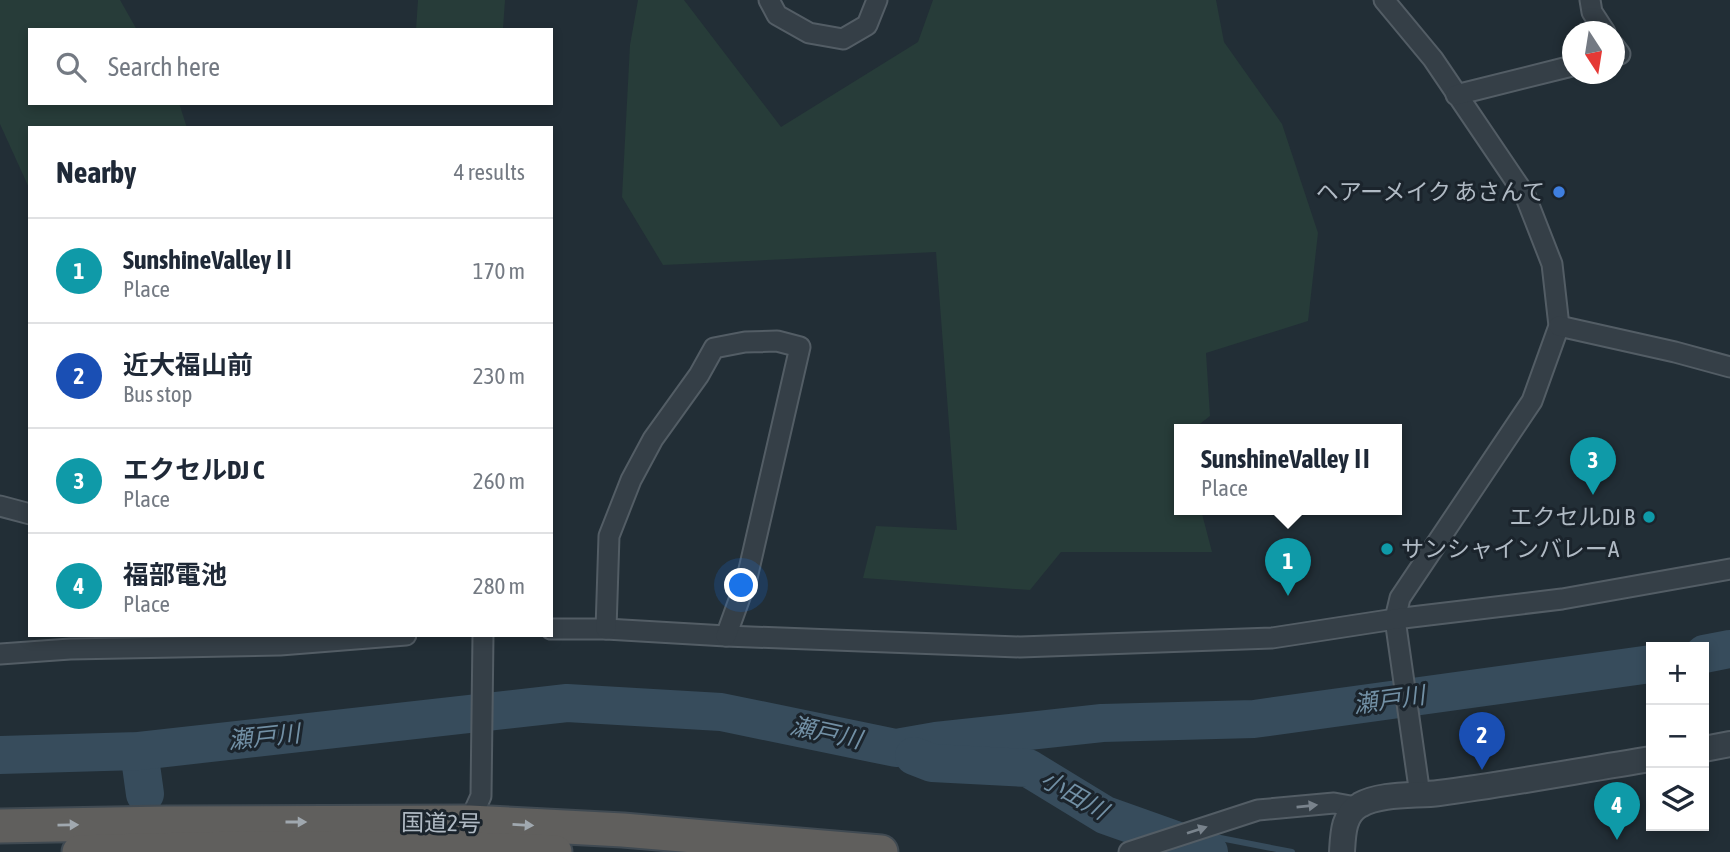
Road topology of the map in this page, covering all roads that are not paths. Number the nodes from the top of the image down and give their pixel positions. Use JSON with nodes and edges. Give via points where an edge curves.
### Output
{"nodes":[{"id":1,"x":769,"y":0,"type":"edge"},
{"id":2,"x":877,"y":0,"type":"edge"},
{"id":3,"x":1384,"y":0,"type":"edge"},
{"id":4,"x":1590,"y":0,"type":"edge"},
{"id":5,"x":1597,"y":21,"type":"edge"},
{"id":6,"x":1562,"y":69,"type":"edge"},
{"id":7,"x":1456,"y":95,"type":"junction"},
{"id":8,"x":1559,"y":326,"type":"junction"},
{"id":9,"x":1730,"y":367,"type":"edge"},
{"id":10,"x":0,"y":506,"type":"edge"},
{"id":11,"x":28,"y":513,"type":"edge"},
{"id":12,"x":1730,"y":569,"type":"edge"},
{"id":13,"x":1396,"y":624,"type":"junction"},
{"id":14,"x":553,"y":629,"type":"edge"},
{"id":15,"x":606,"y":629,"type":"junction"},
{"id":16,"x":726,"y":636,"type":"junction"},
{"id":17,"x":354,"y":637,"type":"edge"},
{"id":18,"x":484,"y":639,"type":"edge"},
{"id":19,"x":276,"y":640,"type":"edge"},
{"id":20,"x":0,"y":654,"type":"edge"},
{"id":21,"x":1730,"y":744,"type":"edge"},
{"id":22,"x":1709,"y":748,"type":"edge"},
{"id":23,"x":1646,"y":760,"type":"edge"},
{"id":24,"x":1419,"y":784,"type":"junction"},
{"id":25,"x":1356,"y":807,"type":"junction"},
{"id":26,"x":0,"y":826,"type":"edge"},
{"id":27,"x":465,"y":829,"type":"edge"},
{"id":28,"x":1132,"y":851,"type":"edge"},
{"id":29,"x":79,"y":852,"type":"edge"},
{"id":30,"x":555,"y":852,"type":"edge"},
{"id":31,"x":881,"y":852,"type":"edge"},
{"id":32,"x":1342,"y":852,"type":"edge"}],
"edges":[{"from":1,"to":2,"type":"street","via":[[777,15],[809,33],[843,40],[867,25]]},
{"from":3,"to":7,"type":"street"},
{"from":4,"to":5,"type":"street"},
{"from":6,"to":7,"type":"street"},
{"from":7,"to":8,"type":"street","via":[[1525,195],[1552,264]]},
{"from":8,"to":9,"type":"street"},
{"from":8,"to":13,"type":"street","via":[[1532,401],[1400,598]]},
{"from":10,"to":11,"type":"street"},
{"from":12,"to":13,"type":"street"},
{"from":13,"to":16,"type":"street","via":[[1272,638],[1020,647]]},
{"from":13,"to":24,"type":"street"},
{"from":14,"to":15,"type":"street"},
{"from":15,"to":16,"type":"street"},
{"from":15,"to":16,"type":"street","via":[[609,536],[653,439],[714,348],[777,341],[800,347],[747,578]]},
{"from":17,"to":19,"type":"street"},
{"from":18,"to":27,"type":"street"},
{"from":19,"to":20,"type":"street"},
{"from":21,"to":22,"type":"street"},
{"from":23,"to":24,"type":"street"},
{"from":24,"to":25,"type":"street","via":[[1399,796]]},
{"from":28,"to":25,"type":"street","one_way":true,"via":[[1258,810],[1334,803]]},
{"from":25,"to":32,"type":"street","via":[[1347,816]]},
{"from":26,"to":27,"type":"highway","name":"国道2号","one_way":true,"via":[[181,822]]},
{"from":27,"to":29,"type":"highway","name":"国道2号"},
{"from":27,"to":30,"type":"highway","name":"国道2号"},
{"from":27,"to":31,"type":"highway","name":"国道2号","one_way":true,"via":[[623,830]]}]}
